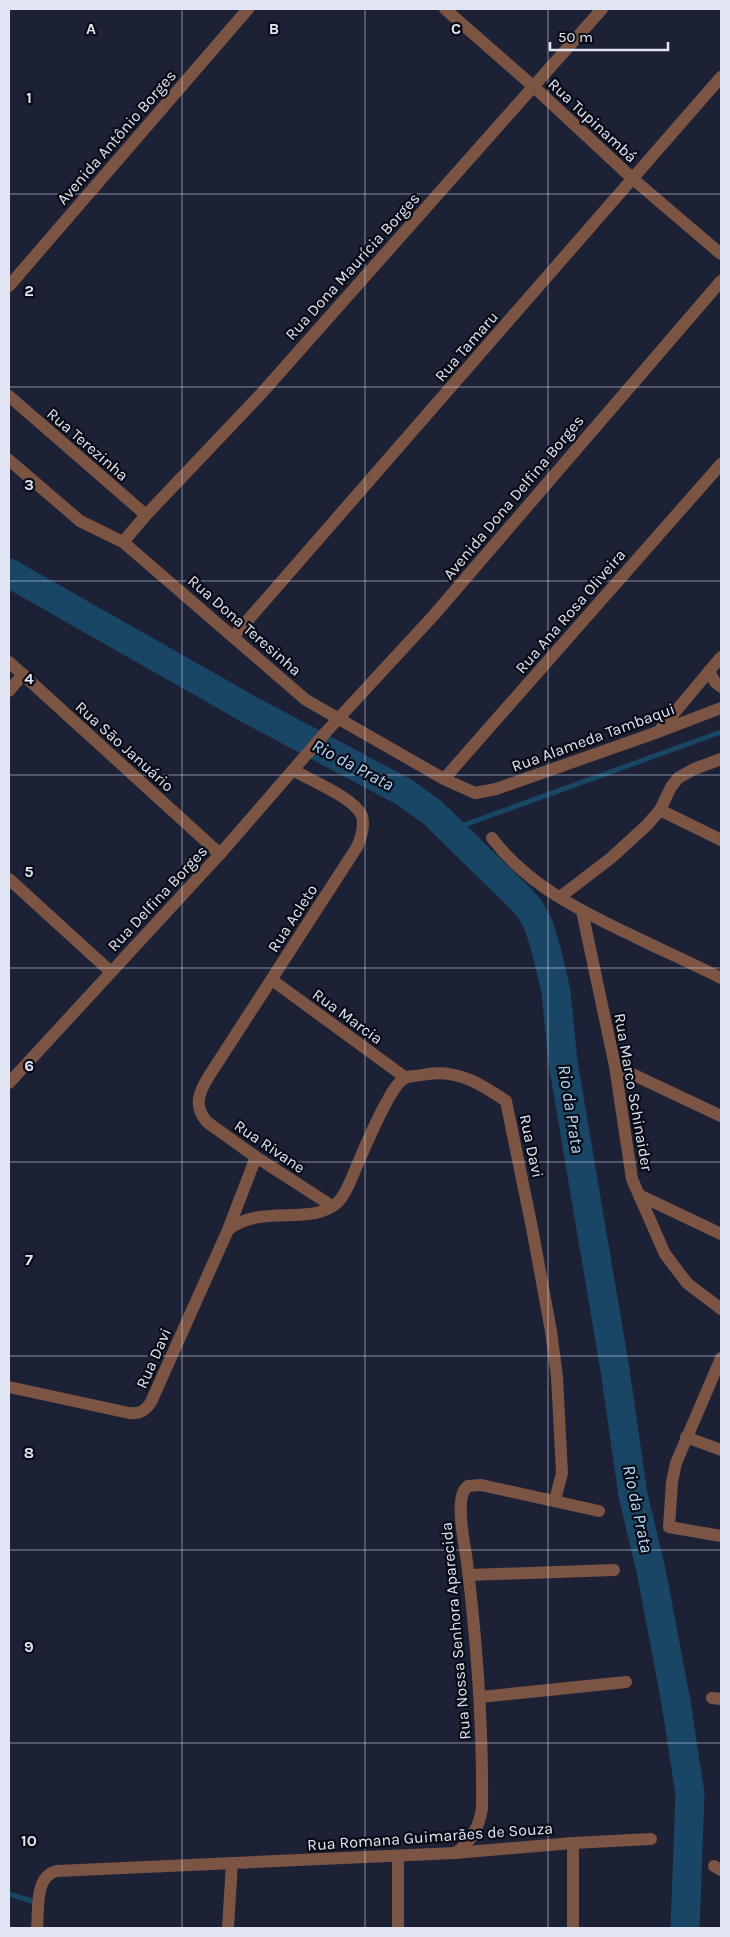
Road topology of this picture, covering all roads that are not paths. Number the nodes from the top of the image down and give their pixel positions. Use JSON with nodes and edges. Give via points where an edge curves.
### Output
{"nodes":[{"id":1,"x":248,"y":9,"type":"edge"},
{"id":2,"x":445,"y":9,"type":"edge"},
{"id":3,"x":602,"y":9,"type":"edge"},
{"id":4,"x":721,"y":77,"type":"edge"},
{"id":5,"x":534,"y":87,"type":"junction"},
{"id":6,"x":633,"y":179,"type":"junction"},
{"id":7,"x":721,"y":254,"type":"edge"},
{"id":8,"x":721,"y":281,"type":"edge"},
{"id":9,"x":9,"y":286,"type":"edge"},
{"id":10,"x":9,"y":396,"type":"edge"},
{"id":11,"x":9,"y":460,"type":"edge"},
{"id":12,"x":721,"y":464,"type":"edge"},
{"id":13,"x":146,"y":515,"type":"junction"},
{"id":14,"x":123,"y":542,"type":"junction"},
{"id":15,"x":234,"y":636,"type":"junction"},
{"id":16,"x":721,"y":657,"type":"edge"},
{"id":17,"x":9,"y":662,"type":"edge"},
{"id":18,"x":709,"y":671,"type":"junction"},
{"id":19,"x":23,"y":674,"type":"junction"},
{"id":20,"x":721,"y":687,"type":"edge"},
{"id":21,"x":9,"y":690,"type":"edge"},
{"id":22,"x":721,"y":708,"type":"edge"},
{"id":23,"x":339,"y":718,"type":"junction"},
{"id":24,"x":326,"y":732,"type":"joint"},
{"id":25,"x":658,"y":732,"type":"junction"},
{"id":26,"x":721,"y":759,"type":"edge"},
{"id":27,"x":293,"y":770,"type":"junction"},
{"id":28,"x":444,"y":779,"type":"junction"},
{"id":29,"x":475,"y":793,"type":"joint"},
{"id":30,"x":660,"y":810,"type":"junction"},
{"id":31,"x":492,"y":838,"type":"dead end"},
{"id":32,"x":721,"y":840,"type":"edge"},
{"id":33,"x":220,"y":854,"type":"junction"},
{"id":34,"x":9,"y":879,"type":"edge"},
{"id":35,"x":560,"y":898,"type":"junction"},
{"id":36,"x":582,"y":912,"type":"junction"},
{"id":37,"x":111,"y":972,"type":"junction"},
{"id":38,"x":721,"y":978,"type":"edge"},
{"id":39,"x":272,"y":980,"type":"junction"},
{"id":40,"x":615,"y":1066,"type":"junction"},
{"id":41,"x":406,"y":1078,"type":"junction"},
{"id":42,"x":9,"y":1083,"type":"edge"},
{"id":43,"x":198,"y":1105,"type":"joint"},
{"id":44,"x":721,"y":1116,"type":"edge"},
{"id":45,"x":256,"y":1157,"type":"junction"},
{"id":46,"x":639,"y":1195,"type":"junction"},
{"id":47,"x":332,"y":1206,"type":"junction"},
{"id":48,"x":228,"y":1230,"type":"junction"},
{"id":49,"x":721,"y":1234,"type":"edge"},
{"id":50,"x":721,"y":1309,"type":"edge"},
{"id":51,"x":720,"y":1363,"type":"edge"},
{"id":52,"x":9,"y":1387,"type":"edge"},
{"id":53,"x":686,"y":1437,"type":"junction"},
{"id":54,"x":721,"y":1450,"type":"edge"},
{"id":55,"x":555,"y":1500,"type":"junction"},
{"id":56,"x":599,"y":1511,"type":"dead end"},
{"id":57,"x":721,"y":1536,"type":"edge"},
{"id":58,"x":614,"y":1570,"type":"dead end"},
{"id":59,"x":468,"y":1575,"type":"junction"},
{"id":60,"x":626,"y":1682,"type":"dead end"},
{"id":61,"x":480,"y":1697,"type":"junction"},
{"id":62,"x":651,"y":1839,"type":"dead end"},
{"id":63,"x":573,"y":1843,"type":"junction"},
{"id":64,"x":456,"y":1853,"type":"junction"},
{"id":65,"x":398,"y":1856,"type":"junction"},
{"id":66,"x":232,"y":1863,"type":"junction"},
{"id":67,"x":37,"y":1928,"type":"edge"},
{"id":68,"x":228,"y":1928,"type":"edge"},
{"id":69,"x":398,"y":1928,"type":"edge"},
{"id":70,"x":573,"y":1928,"type":"edge"}],
"edges":[{"from":1,"to":9,"type":"street","name":"Avenida Antônio Borges"},
{"from":2,"to":5,"type":"street","name":"Rua Tupinambá"},
{"from":3,"to":5,"type":"street","name":"Rua Dona Maurícia Borges"},
{"from":4,"to":6,"type":"street","name":"Rua Tamaru"},
{"from":5,"to":6,"type":"street","name":"Rua Tupinambá"},
{"from":5,"to":13,"type":"street","name":"Rua Dona Maurícia Borges","via":[[260,395]]},
{"from":6,"to":7,"type":"street","name":"Rua Tupinambá"},
{"from":6,"to":15,"type":"street","name":"Rua Tamaru"},
{"from":8,"to":23,"type":"street","name":"Avenida Dona Delfina Borges","via":[[434,615]]},
{"from":10,"to":13,"type":"street","name":"Rua Terezinha"},
{"from":11,"to":14,"type":"street","name":"Rua Dona Teresinha","via":[[80,521]]},
{"from":12,"to":28,"type":"street","name":"Rua Ana Rosa Oliveira"},
{"from":13,"to":14,"type":"street","name":"Rua Dona Maurícia Borges"},
{"from":14,"to":15,"type":"street","name":"Rua Dona Teresinha"},
{"from":15,"to":23,"type":"street","name":"Rua Dona Teresinha","via":[[306,700]]},
{"from":16,"to":18,"type":"street"},
{"from":17,"to":19,"type":"street","name":"Rua Sāo Januário"},
{"from":18,"to":20,"type":"street"},
{"from":18,"to":25,"type":"street"},
{"from":19,"to":21,"type":"street"},
{"from":19,"to":33,"type":"street","name":"Rua Sāo Januário"},
{"from":22,"to":25,"type":"street","name":"Rua Alameda Tambaqui"},
{"from":23,"to":24,"type":"street","name":"Avenida Dona Delfina Borges"},
{"from":23,"to":28,"type":"street","name":"Rua Dona Teresinha"},
{"from":24,"to":27,"type":"street","name":"Rua Delfina Borges"},
{"from":25,"to":29,"type":"street","name":"Rua Alameda Tambaqui","via":[[496,790]]},
{"from":26,"to":30,"type":"street","via":[[678,778]]},
{"from":27,"to":33,"type":"street","name":"Rua Delfina Borges"},
{"from":27,"to":39,"type":"street","name":"Rua Acleto","via":[[348,800],[362,816],[362,836]]},
{"from":28,"to":29,"type":"street","name":"Rua Dona Teresinha"},
{"from":30,"to":32,"type":"street"},
{"from":30,"to":35,"type":"street","via":[[632,840]]},
{"from":31,"to":35,"type":"street","via":[[512,862]]},
{"from":33,"to":37,"type":"street","name":"Rua Delfina Borges"},
{"from":34,"to":37,"type":"street"},
{"from":35,"to":36,"type":"street"},
{"from":36,"to":38,"type":"street"},
{"from":36,"to":40,"type":"street","name":"Rua Marco Schinaider"},
{"from":37,"to":42,"type":"street","name":"Rua Delfina Borges"},
{"from":39,"to":41,"type":"street","name":"Rua Marcia"},
{"from":39,"to":43,"type":"street","name":"Rua Acleto","via":[[209,1076],[200,1092]]},
{"from":40,"to":44,"type":"street"},
{"from":40,"to":46,"type":"street","name":"Rua Marco Schinaider","via":[[627,1154]]},
{"from":41,"to":47,"type":"street","via":[[391,1094],[345,1191]]},
{"from":41,"to":55,"type":"street","name":"Rua Davi","via":[[432,1072],[455,1074],[474,1080],[506,1101],[557,1377],[562,1473]]},
{"from":43,"to":45,"type":"street","name":"Rua Rivane","via":[[207,1122]]},
{"from":45,"to":47,"type":"street","name":"Rua Rivane"},
{"from":45,"to":48,"type":"street","name":"Rua Davi"},
{"from":46,"to":49,"type":"street"},
{"from":46,"to":50,"type":"street","name":"Rua Marco Schinaider","via":[[665,1254],[687,1283]]},
{"from":47,"to":48,"type":"street","via":[[308,1214],[247,1219]]},
{"from":48,"to":52,"type":"street","name":"Rua Davi","via":[[145,1410],[129,1412]]},
{"from":51,"to":53,"type":"street"},
{"from":53,"to":54,"type":"street"},
{"from":53,"to":57,"type":"street","via":[[672,1482],[669,1526]]},
{"from":55,"to":56,"type":"street"},
{"from":55,"to":59,"type":"street","name":"Rua Nossa Senhora Aparecida","via":[[481,1485],[464,1489],[460,1504]]},
{"from":58,"to":59,"type":"street"},
{"from":59,"to":61,"type":"street","name":"Rua Nossa Senhora Aparecida"},
{"from":60,"to":61,"type":"street"},
{"from":61,"to":64,"type":"street","name":"Rua Nossa Senhora Aparecida","via":[[482,1809],[471,1837]]},
{"from":62,"to":63,"type":"street","name":"Rua Romana Guimarães de Souza"},
{"from":63,"to":64,"type":"street","name":"Rua Romana Guimarães de Souza"},
{"from":63,"to":70,"type":"street"},
{"from":64,"to":65,"type":"street","name":"Rua Romana Guimarães de Souza"},
{"from":65,"to":66,"type":"street","name":"Rua Romana Guimarães de Souza"},
{"from":65,"to":69,"type":"street"},
{"from":66,"to":67,"type":"street","name":"Rua Romana Guimarães de Souza","via":[[54,1872],[48,1874],[42,1883]]},
{"from":66,"to":68,"type":"street"}]}
